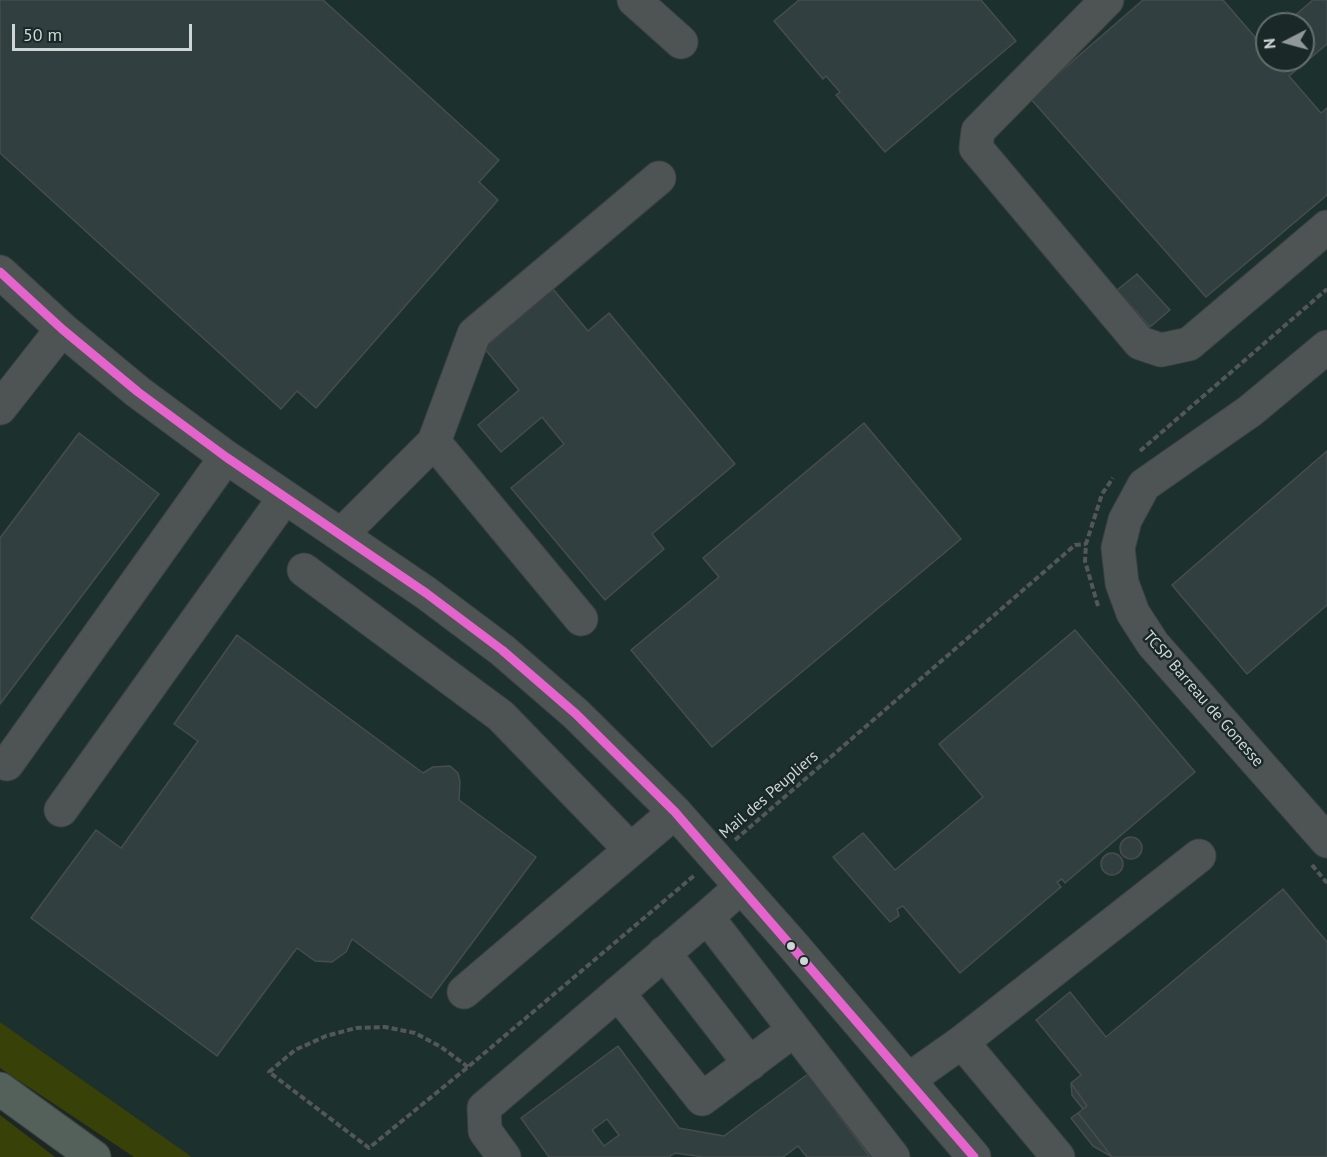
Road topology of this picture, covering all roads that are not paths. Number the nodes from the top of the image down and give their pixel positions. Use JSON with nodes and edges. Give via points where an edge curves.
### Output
{"nodes":[{"id":1,"x":634,"y":0,"type":"edge"},
{"id":2,"x":1107,"y":0,"type":"edge"},
{"id":3,"x":681,"y":42,"type":"dead end"},
{"id":4,"x":659,"y":178,"type":"dead end"},
{"id":5,"x":1327,"y":227,"type":"edge"},
{"id":6,"x":3,"y":282,"type":"edge"},
{"id":7,"x":62,"y":329,"type":"junction"},
{"id":8,"x":1327,"y":348,"type":"edge"},
{"id":9,"x":0,"y":408,"type":"edge"},
{"id":10,"x":434,"y":442,"type":"junction"},
{"id":11,"x":225,"y":457,"type":"junction"},
{"id":12,"x":285,"y":497,"type":"junction"},
{"id":13,"x":342,"y":534,"type":"junction"},
{"id":14,"x":304,"y":570,"type":"dead end"},
{"id":15,"x":581,"y":619,"type":"dead end"},
{"id":16,"x":7,"y":764,"type":"dead end"},
{"id":17,"x":60,"y":810,"type":"dead end"},
{"id":18,"x":675,"y":812,"type":"junction"},
{"id":19,"x":629,"y":848,"type":"junction"},
{"id":20,"x":1316,"y":849,"type":"edge"},
{"id":21,"x":1199,"y":856,"type":"dead end"},
{"id":22,"x":741,"y":887,"type":"junction"},
{"id":23,"x":706,"y":917,"type":"junction"},
{"id":24,"x":664,"y":954,"type":"junction"},
{"id":25,"x":464,"y":993,"type":"dead end"},
{"id":26,"x":618,"y":993,"type":"junction"},
{"id":27,"x":794,"y":1030,"type":"junction"},
{"id":28,"x":962,"y":1042,"type":"junction"},
{"id":29,"x":750,"y":1064,"type":"junction"},
{"id":30,"x":909,"y":1080,"type":"junction"},
{"id":31,"x":0,"y":1089,"type":"edge"},
{"id":32,"x":94,"y":1157,"type":"edge"},
{"id":33,"x":504,"y":1157,"type":"edge"},
{"id":34,"x":893,"y":1157,"type":"edge"},
{"id":35,"x":974,"y":1157,"type":"edge"},
{"id":36,"x":1058,"y":1157,"type":"edge"}],
"edges":[{"from":1,"to":3,"type":"street"},
{"from":2,"to":5,"type":"street","via":[[978,131],[976,148],[1140,343],[1161,350],[1190,344]]},
{"from":4,"to":10,"type":"street","via":[[474,334]]},
{"from":6,"to":7,"type":"street"},
{"from":7,"to":9,"type":"street"},
{"from":7,"to":11,"type":"street"},
{"from":8,"to":20,"type":"street","name":"TCSP Barreau de Gonesse","via":[[1250,411],[1144,486],[1125,520],[1118,548],[1122,583],[1133,613],[1153,644]]},
{"from":10,"to":13,"type":"street"},
{"from":10,"to":15,"type":"street"},
{"from":11,"to":12,"type":"street"},
{"from":11,"to":16,"type":"street"},
{"from":12,"to":13,"type":"street"},
{"from":12,"to":17,"type":"street"},
{"from":13,"to":18,"type":"street","via":[[502,650],[576,714]]},
{"from":14,"to":19,"type":"street","via":[[501,716]]},
{"from":18,"to":19,"type":"street"},
{"from":18,"to":22,"type":"street"},
{"from":19,"to":25,"type":"street"},
{"from":21,"to":28,"type":"street"},
{"from":22,"to":23,"type":"street"},
{"from":22,"to":30,"type":"street"},
{"from":23,"to":24,"type":"street"},
{"from":23,"to":27,"type":"street"},
{"from":24,"to":26,"type":"street"},
{"from":24,"to":29,"type":"street"},
{"from":26,"to":29,"type":"street","via":[[702,1099]]},
{"from":26,"to":33,"type":"street","via":[[484,1108],[485,1131]]},
{"from":27,"to":29,"type":"street"},
{"from":27,"to":34,"type":"street"},
{"from":28,"to":30,"type":"street"},
{"from":28,"to":36,"type":"street"},
{"from":30,"to":35,"type":"street"},
{"from":31,"to":32,"type":"highway"}]}
